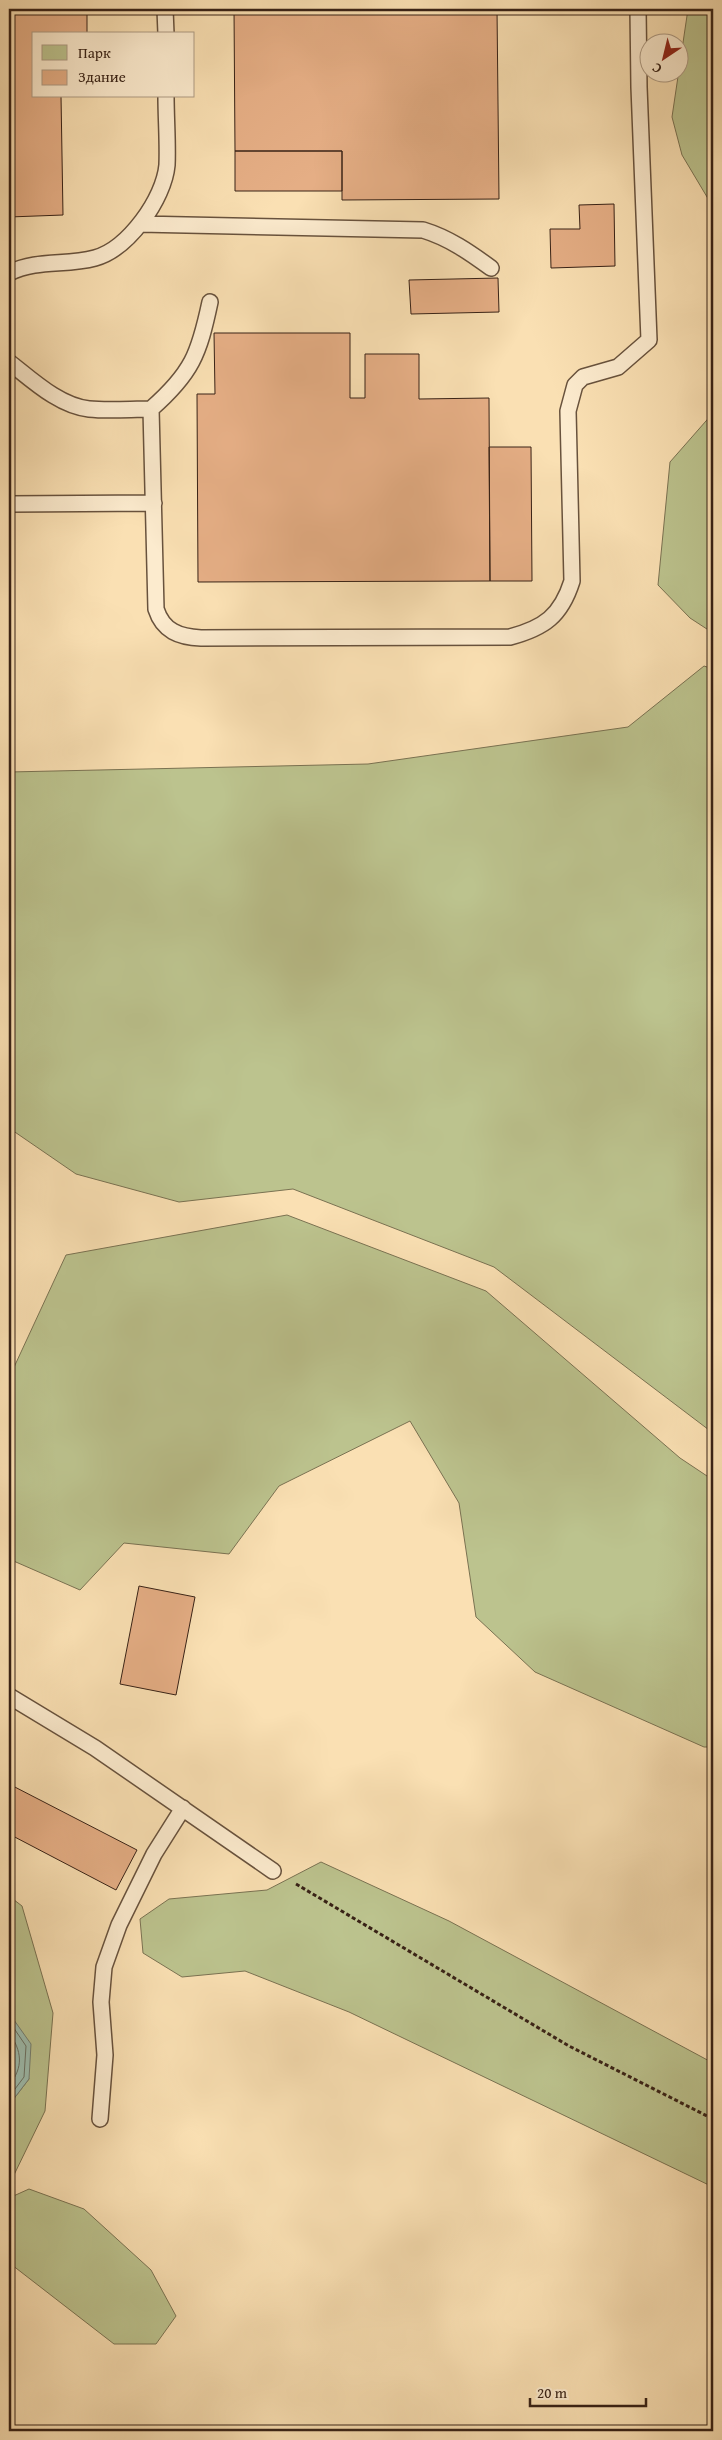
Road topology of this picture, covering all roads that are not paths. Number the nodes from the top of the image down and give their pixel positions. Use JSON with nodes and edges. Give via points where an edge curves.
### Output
{"nodes":[{"id":1,"x":165,"y":9,"type":"edge"},
{"id":2,"x":638,"y":9,"type":"edge"},
{"id":3,"x":166,"y":32,"type":"edge"},
{"id":4,"x":166,"y":98,"type":"edge"},
{"id":5,"x":140,"y":224,"type":"junction"},
{"id":6,"x":490,"y":268,"type":"dead end"},
{"id":7,"x":9,"y":273,"type":"edge"},
{"id":8,"x":210,"y":302,"type":"dead end"},
{"id":9,"x":9,"y":362,"type":"edge"},
{"id":10,"x":151,"y":408,"type":"junction"},
{"id":11,"x":154,"y":503,"type":"junction"},
{"id":12,"x":9,"y":504,"type":"edge"},
{"id":13,"x":9,"y":1696,"type":"edge"},
{"id":14,"x":183,"y":1808,"type":"junction"},
{"id":15,"x":273,"y":1871,"type":"road end"},
{"id":16,"x":100,"y":2119,"type":"dead end"}],
"edges":[{"from":1,"to":3,"type":"lane"},
{"from":2,"to":11,"type":"lane","via":[[638,87],[649,340],[618,367],[583,377],[570,397],[572,581],[561,606],[549,620],[532,631],[510,637],[182,637],[160,620],[156,608]]},
{"from":4,"to":5,"type":"lane","via":[[166,167],[156,198]]},
{"from":5,"to":6,"type":"lane","via":[[423,230],[461,246]]},
{"from":5,"to":7,"type":"lane","via":[[128,238],[95,258],[39,263]]},
{"from":8,"to":10,"type":"lane","via":[[203,336],[191,366],[171,392]]},
{"from":9,"to":10,"type":"lane","via":[[39,385],[87,409]]},
{"from":10,"to":11,"type":"lane"},
{"from":11,"to":12,"type":"lane"},
{"from":13,"to":14,"type":"lane","via":[[95,1748]]},
{"from":14,"to":15,"type":"lane"},
{"from":14,"to":16,"type":"lane","via":[[149,1863],[119,1925],[104,1967],[101,2002],[105,2055]]}]}
